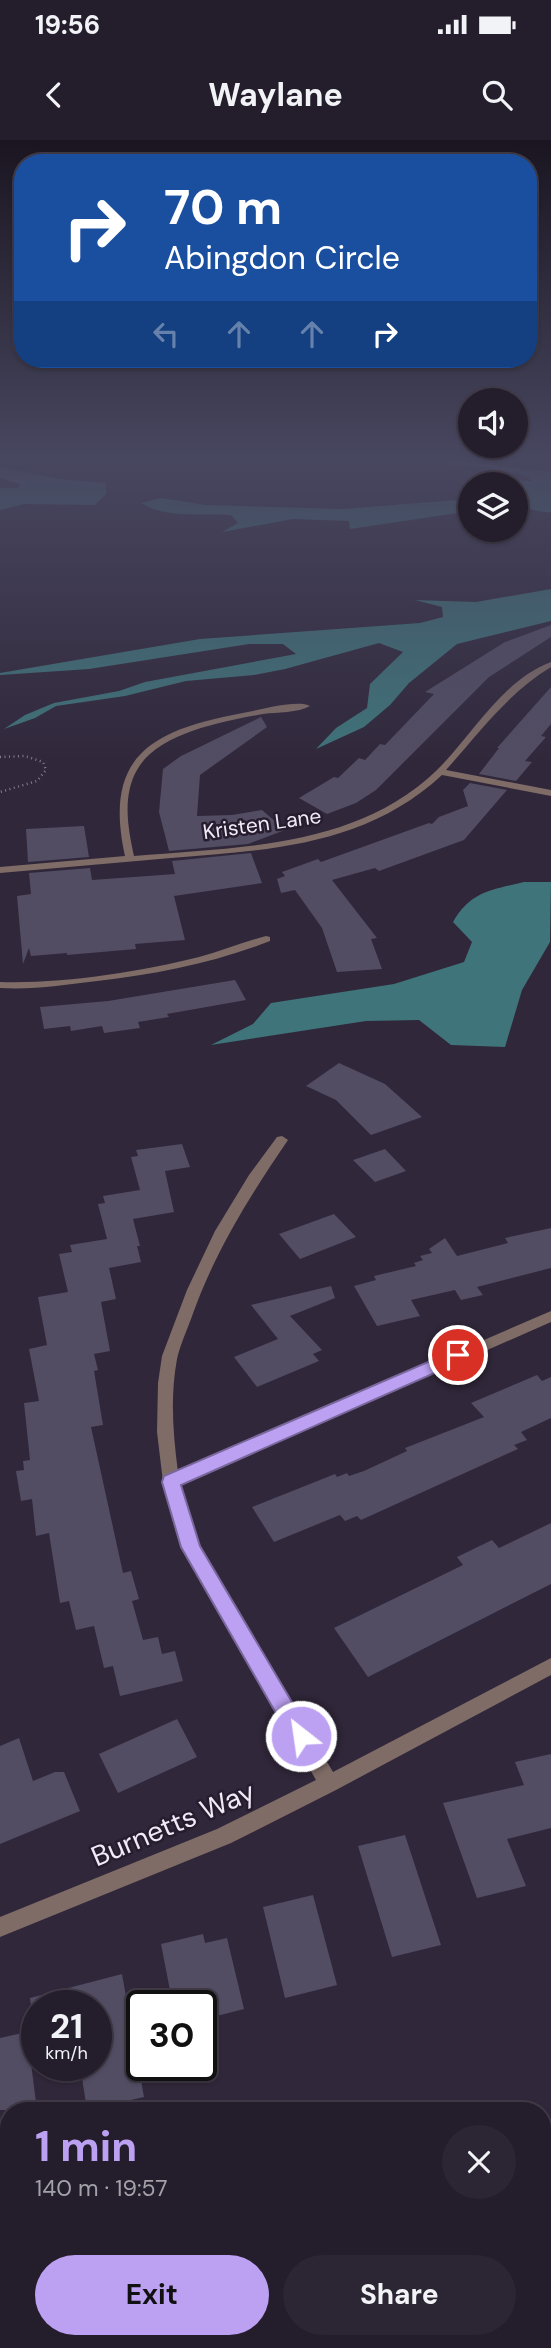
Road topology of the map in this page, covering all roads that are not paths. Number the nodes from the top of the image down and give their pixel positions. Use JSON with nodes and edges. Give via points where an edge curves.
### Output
{"nodes":[{"id":1,"x":551,"y":664,"type":"edge"},
{"id":2,"x":306,"y":706,"type":"dead end"},
{"id":3,"x":440,"y":772,"type":"junction"},
{"id":4,"x":551,"y":793,"type":"edge"},
{"id":5,"x":130,"y":858,"type":"junction"},
{"id":6,"x":0,"y":870,"type":"edge"},
{"id":7,"x":266,"y":939,"type":"dead end"},
{"id":8,"x":0,"y":985,"type":"edge"},
{"id":9,"x":282,"y":1140,"type":"dead end"},
{"id":10,"x":551,"y":1316,"type":"edge"},
{"id":11,"x":171,"y":1482,"type":"junction"},
{"id":12,"x":551,"y":1666,"type":"edge"},
{"id":13,"x":329,"y":1784,"type":"junction"},
{"id":14,"x":0,"y":1927,"type":"edge"}],
"edges":[{"from":1,"to":3,"type":"street","name":"Kristen Lane","via":[[529,676]]},
{"from":2,"to":5,"type":"street","via":[[214,723],[172,738],[142,757],[125,793],[124,834]]},
{"from":3,"to":4,"type":"street"},
{"from":3,"to":5,"type":"street","name":"Kristen Lane","via":[[379,817],[327,835],[258,848]]},
{"from":5,"to":6,"type":"street","name":"Kristen Lane"},
{"from":7,"to":8,"type":"street","via":[[213,958],[135,975],[48,985]]},
{"from":9,"to":11,"type":"street","via":[[222,1231],[170,1356],[165,1432]]},
{"from":10,"to":11,"type":"street"},
{"from":11,"to":13,"type":"street","via":[[190,1547]]},
{"from":12,"to":13,"type":"street","name":"Burnetts Way"},
{"from":13,"to":14,"type":"street","name":"Burnetts Way","via":[[224,1836]]}]}
